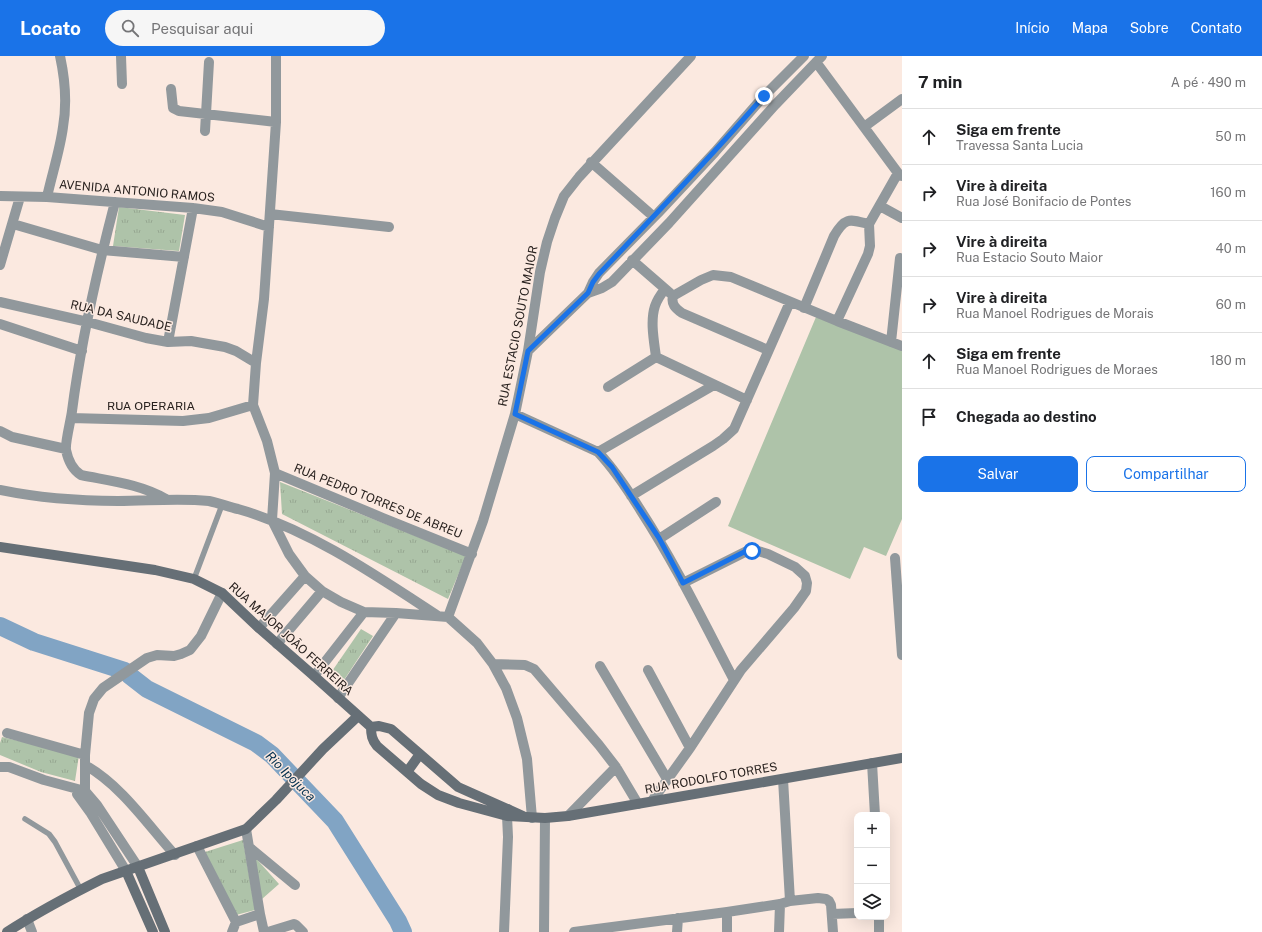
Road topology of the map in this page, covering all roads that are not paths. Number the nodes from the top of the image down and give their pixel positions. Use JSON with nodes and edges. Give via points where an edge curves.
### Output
{"nodes":[{"id":1,"x":60,"y":56,"type":"edge"},
{"id":2,"x":121,"y":56,"type":"edge"},
{"id":3,"x":276,"y":56,"type":"edge"},
{"id":4,"x":691,"y":56,"type":"edge"},
{"id":5,"x":804,"y":56,"type":"edge"},
{"id":6,"x":819,"y":59,"type":"edge"},
{"id":7,"x":209,"y":62,"type":"dead end"},
{"id":8,"x":122,"y":84,"type":"dead end"},
{"id":9,"x":171,"y":88,"type":"dead end"},
{"id":10,"x":902,"y":99,"type":"edge"},
{"id":11,"x":206,"y":115,"type":"junction"},
{"id":12,"x":276,"y":122,"type":"junction"},
{"id":13,"x":864,"y":127,"type":"junction"},
{"id":14,"x":205,"y":131,"type":"dead end"},
{"id":15,"x":715,"y":152,"type":"junction"},
{"id":16,"x":591,"y":162,"type":"junction"},
{"id":17,"x":725,"y":162,"type":"junction"},
{"id":18,"x":900,"y":175,"type":"edge"},
{"id":19,"x":0,"y":196,"type":"edge"},
{"id":20,"x":20,"y":197,"type":"junction"},
{"id":21,"x":47,"y":197,"type":"junction"},
{"id":22,"x":115,"y":202,"type":"junction"},
{"id":23,"x":880,"y":206,"type":"junction"},
{"id":24,"x":193,"y":208,"type":"junction"},
{"id":25,"x":270,"y":214,"type":"junction"},
{"id":26,"x":656,"y":215,"type":"junction"},
{"id":27,"x":902,"y":218,"type":"edge"},
{"id":28,"x":669,"y":223,"type":"junction"},
{"id":29,"x":13,"y":224,"type":"junction"},
{"id":30,"x":869,"y":224,"type":"junction"},
{"id":31,"x":269,"y":227,"type":"junction"},
{"id":32,"x":389,"y":227,"type":"dead end"},
{"id":33,"x":102,"y":250,"type":"junction"},
{"id":34,"x":184,"y":257,"type":"junction"},
{"id":35,"x":900,"y":258,"type":"dead end"},
{"id":36,"x":632,"y":260,"type":"junction"},
{"id":37,"x":0,"y":265,"type":"edge"},
{"id":38,"x":665,"y":289,"type":"junction"},
{"id":39,"x":588,"y":293,"type":"junction"},
{"id":40,"x":673,"y":296,"type":"junction"},
{"id":41,"x":0,"y":302,"type":"edge"},
{"id":42,"x":790,"y":302,"type":"junction"},
{"id":43,"x":804,"y":308,"type":"junction"},
{"id":44,"x":837,"y":321,"type":"junction"},
{"id":45,"x":88,"y":322,"type":"junction"},
{"id":46,"x":0,"y":324,"type":"edge"},
{"id":47,"x":168,"y":342,"type":"junction"},
{"id":48,"x":891,"y":342,"type":"junction"},
{"id":49,"x":902,"y":346,"type":"edge"},
{"id":50,"x":768,"y":350,"type":"junction"},
{"id":51,"x":82,"y":351,"type":"junction"},
{"id":52,"x":528,"y":351,"type":"junction"},
{"id":53,"x":656,"y":357,"type":"junction"},
{"id":54,"x":256,"y":363,"type":"junction"},
{"id":55,"x":714,"y":386,"type":"junction"},
{"id":56,"x":608,"y":388,"type":"dead end"},
{"id":57,"x":747,"y":400,"type":"junction"},
{"id":58,"x":253,"y":405,"type":"junction"},
{"id":59,"x":515,"y":414,"type":"junction"},
{"id":60,"x":71,"y":418,"type":"junction"},
{"id":61,"x":0,"y":431,"type":"edge"},
{"id":62,"x":66,"y":449,"type":"junction"},
{"id":63,"x":598,"y":452,"type":"junction"},
{"id":64,"x":275,"y":473,"type":"junction"},
{"id":65,"x":0,"y":490,"type":"edge"},
{"id":66,"x":631,"y":496,"type":"junction"},
{"id":67,"x":166,"y":499,"type":"junction"},
{"id":68,"x":716,"y":502,"type":"dead end"},
{"id":69,"x":222,"y":505,"type":"junction"},
{"id":70,"x":272,"y":520,"type":"junction"},
{"id":71,"x":659,"y":538,"type":"junction"},
{"id":72,"x":0,"y":547,"type":"edge"},
{"id":73,"x":472,"y":554,"type":"junction"},
{"id":74,"x":895,"y":558,"type":"dead end"},
{"id":75,"x":305,"y":576,"type":"junction"},
{"id":76,"x":194,"y":579,"type":"junction"},
{"id":77,"x":683,"y":583,"type":"junction"},
{"id":78,"x":322,"y":591,"type":"junction"},
{"id":79,"x":222,"y":593,"type":"junction"},
{"id":80,"x":364,"y":612,"type":"junction"},
{"id":81,"x":396,"y":613,"type":"junction"},
{"id":82,"x":443,"y":617,"type":"junction"},
{"id":83,"x":259,"y":628,"type":"junction"},
{"id":84,"x":277,"y":644,"type":"junction"},
{"id":85,"x":902,"y":655,"type":"edge"},
{"id":86,"x":493,"y":664,"type":"junction"},
{"id":87,"x":600,"y":666,"type":"dead end"},
{"id":88,"x":648,"y":670,"type":"dead end"},
{"id":89,"x":314,"y":676,"type":"junction"},
{"id":90,"x":734,"y":680,"type":"junction"},
{"id":91,"x":338,"y":698,"type":"junction"},
{"id":92,"x":358,"y":716,"type":"junction"},
{"id":93,"x":371,"y":728,"type":"junction"},
{"id":94,"x":7,"y":733,"type":"dead end"},
{"id":95,"x":690,"y":748,"type":"junction"},
{"id":96,"x":420,"y":754,"type":"junction"},
{"id":97,"x":902,"y":758,"type":"edge"},
{"id":98,"x":85,"y":760,"type":"junction"},
{"id":99,"x":872,"y":763,"type":"junction"},
{"id":100,"x":0,"y":767,"type":"edge"},
{"id":101,"x":616,"y":767,"type":"junction"},
{"id":102,"x":407,"y":772,"type":"junction"},
{"id":103,"x":783,"y":778,"type":"junction"},
{"id":104,"x":667,"y":779,"type":"junction"},
{"id":105,"x":82,"y":794,"type":"junction"},
{"id":106,"x":652,"y":801,"type":"junction"},
{"id":107,"x":638,"y":804,"type":"junction"},
{"id":108,"x":508,"y":812,"type":"junction"},
{"id":109,"x":875,"y":812,"type":"edge"},
{"id":110,"x":568,"y":816,"type":"junction"},
{"id":111,"x":528,"y":817,"type":"junction"},
{"id":112,"x":545,"y":818,"type":"junction"},
{"id":113,"x":25,"y":819,"type":"dead end"},
{"id":114,"x":246,"y":829,"type":"junction"},
{"id":115,"x":197,"y":846,"type":"junction"},
{"id":116,"x":249,"y":847,"type":"junction"},
{"id":117,"x":175,"y":855,"type":"junction"},
{"id":118,"x":138,"y":867,"type":"junction"},
{"id":119,"x":126,"y":871,"type":"junction"},
{"id":120,"x":295,"y":885,"type":"dead end"},
{"id":121,"x":81,"y":890,"type":"junction"},
{"id":122,"x":785,"y":903,"type":"junction"},
{"id":123,"x":727,"y":912,"type":"junction"},
{"id":124,"x":854,"y":913,"type":"edge"},
{"id":125,"x":260,"y":914,"type":"junction"},
{"id":126,"x":832,"y":914,"type":"junction"},
{"id":127,"x":678,"y":918,"type":"junction"},
{"id":128,"x":879,"y":920,"type":"edge"},
{"id":129,"x":22,"y":925,"type":"edge"},
{"id":130,"x":234,"y":927,"type":"edge"},
{"id":131,"x":626,"y":928,"type":"edge"},
{"id":132,"x":7,"y":932,"type":"edge"},
{"id":133,"x":32,"y":932,"type":"edge"},
{"id":134,"x":153,"y":932,"type":"edge"},
{"id":135,"x":165,"y":932,"type":"edge"},
{"id":136,"x":264,"y":932,"type":"edge"},
{"id":137,"x":268,"y":932,"type":"edge"},
{"id":138,"x":303,"y":932,"type":"edge"},
{"id":139,"x":504,"y":932,"type":"edge"},
{"id":140,"x":544,"y":932,"type":"edge"},
{"id":141,"x":574,"y":932,"type":"edge"},
{"id":142,"x":677,"y":932,"type":"edge"},
{"id":143,"x":727,"y":932,"type":"edge"},
{"id":144,"x":779,"y":932,"type":"edge"},
{"id":145,"x":833,"y":932,"type":"edge"},
{"id":146,"x":879,"y":932,"type":"edge"}],
"edges":[{"from":1,"to":21,"type":"street","via":[[64,73],[65,109]]},
{"from":2,"to":8,"type":"street"},
{"from":3,"to":12,"type":"street"},
{"from":4,"to":16,"type":"street","name":"RUA ESTACIO SOUTO MAIOR"},
{"from":5,"to":15,"type":"street","via":[[764,96]]},
{"from":6,"to":13,"type":"street"},
{"from":6,"to":17,"type":"street"},
{"from":7,"to":11,"type":"street"},
{"from":9,"to":11,"type":"street","via":[[172,105],[176,110]]},
{"from":10,"to":13,"type":"street"},
{"from":11,"to":12,"type":"street"},
{"from":11,"to":14,"type":"street"},
{"from":12,"to":25,"type":"street"},
{"from":13,"to":18,"type":"street"},
{"from":15,"to":17,"type":"street"},
{"from":15,"to":26,"type":"street"},
{"from":16,"to":26,"type":"street"},
{"from":16,"to":52,"type":"street","name":"RUA ESTACIO SOUTO MAIOR","via":[[564,196],[554,218],[540,272]]},
{"from":17,"to":28,"type":"street"},
{"from":18,"to":23,"type":"street"},
{"from":19,"to":20,"type":"street","name":"AVENIDA ANTONIO RAMOS"},
{"from":20,"to":21,"type":"street","name":"AVENIDA ANTONIO RAMOS"},
{"from":20,"to":29,"type":"street"},
{"from":21,"to":22,"type":"street","name":"AVENIDA ANTONIO RAMOS"},
{"from":22,"to":24,"type":"street","name":"AVENIDA ANTONIO RAMOS"},
{"from":22,"to":33,"type":"street"},
{"from":23,"to":27,"type":"street"},
{"from":23,"to":30,"type":"street"},
{"from":24,"to":31,"type":"street","name":"AVENIDA ANTONIO RAMOS","via":[[222,212]]},
{"from":24,"to":34,"type":"street"},
{"from":25,"to":31,"type":"street"},
{"from":25,"to":32,"type":"street"},
{"from":26,"to":28,"type":"street"},
{"from":26,"to":39,"type":"street","via":[[599,274]]},
{"from":28,"to":36,"type":"street"},
{"from":29,"to":33,"type":"street"},
{"from":29,"to":37,"type":"street"},
{"from":30,"to":43,"type":"street","via":[[849,221],[839,227]]},
{"from":30,"to":44,"type":"street","via":[[868,254]]},
{"from":31,"to":54,"type":"street"},
{"from":33,"to":34,"type":"street"},
{"from":33,"to":45,"type":"street"},
{"from":34,"to":47,"type":"street"},
{"from":35,"to":48,"type":"street"},
{"from":36,"to":38,"type":"street"},
{"from":36,"to":39,"type":"street","via":[[612,282]]},
{"from":38,"to":40,"type":"street"},
{"from":38,"to":53,"type":"street","via":[[654,310]]},
{"from":39,"to":52,"type":"street"},
{"from":40,"to":42,"type":"street","via":[[701,280],[722,276],[731,277]]},
{"from":40,"to":50,"type":"street","via":[[673,305],[682,313]]},
{"from":41,"to":45,"type":"street","name":"RUA DA SAUDADE"},
{"from":42,"to":43,"type":"street"},
{"from":42,"to":50,"type":"street"},
{"from":43,"to":44,"type":"street"},
{"from":44,"to":48,"type":"street"},
{"from":45,"to":47,"type":"street","name":"RUA DA SAUDADE"},
{"from":45,"to":51,"type":"street"},
{"from":46,"to":51,"type":"street"},
{"from":47,"to":54,"type":"street","name":"RUA DA SAUDADE","via":[[191,341],[224,347]]},
{"from":48,"to":49,"type":"street"},
{"from":50,"to":57,"type":"street"},
{"from":51,"to":60,"type":"street"},
{"from":52,"to":59,"type":"street","name":"RUA ESTACIO SOUTO MAIOR"},
{"from":53,"to":55,"type":"street"},
{"from":53,"to":56,"type":"street"},
{"from":54,"to":58,"type":"street"},
{"from":55,"to":57,"type":"street"},
{"from":55,"to":63,"type":"street"},
{"from":57,"to":66,"type":"street","via":[[734,429],[723,439]]},
{"from":58,"to":60,"type":"street","name":"RUA OPERARIA","via":[[209,418],[183,421]]},
{"from":58,"to":64,"type":"street","via":[[267,441]]},
{"from":59,"to":63,"type":"street"},
{"from":59,"to":73,"type":"street","name":"RUA ESTACIO SOUTO MAIOR"},
{"from":60,"to":62,"type":"street"},
{"from":61,"to":62,"type":"street","via":[[12,437]]},
{"from":62,"to":67,"type":"street","via":[[71,465],[81,475],[137,486]]},
{"from":63,"to":66,"type":"street","via":[[612,467]]},
{"from":64,"to":70,"type":"street"},
{"from":64,"to":73,"type":"street","name":"RUA PEDRO TORRES DE ABREU"},
{"from":65,"to":67,"type":"street","via":[[43,498],[119,501]]},
{"from":66,"to":71,"type":"street"},
{"from":67,"to":69,"type":"street"},
{"from":68,"to":71,"type":"street"},
{"from":69,"to":70,"type":"street"},
{"from":69,"to":76,"type":"lane"},
{"from":70,"to":75,"type":"street","via":[[289,554]]},
{"from":70,"to":82,"type":"street","via":[[360,566]]},
{"from":71,"to":77,"type":"street"},
{"from":72,"to":76,"type":"main road","name":"RUA MAJOR JOÃO FERREIRA","via":[[155,570]]},
{"from":73,"to":82,"type":"street","name":"RUA ESTACIO SOUTO MAIOR"},
{"from":74,"to":85,"type":"street"},
{"from":75,"to":78,"type":"street"},
{"from":75,"to":83,"type":"street"},
{"from":76,"to":79,"type":"main road","name":"RUA MAJOR JOÃO FERREIRA"},
{"from":77,"to":90,"type":"street"},
{"from":77,"to":90,"type":"street","via":[[746,551],[768,554],[795,567],[805,576],[806,591]]},
{"from":78,"to":80,"type":"street"},
{"from":78,"to":84,"type":"street"},
{"from":79,"to":83,"type":"main road","name":"RUA MAJOR JOÃO FERREIRA"},
{"from":79,"to":98,"type":"street","via":[[201,636],[190,650],[174,656],[157,655],[147,658],[103,688],[94,699],[88,713]]},
{"from":80,"to":81,"type":"street"},
{"from":80,"to":89,"type":"street"},
{"from":81,"to":82,"type":"street"},
{"from":81,"to":91,"type":"street"},
{"from":82,"to":86,"type":"street","via":[[477,643]]},
{"from":83,"to":84,"type":"main road","name":"RUA MAJOR JOÃO FERREIRA"},
{"from":84,"to":89,"type":"main road","name":"RUA MAJOR JOÃO FERREIRA"},
{"from":86,"to":101,"type":"street","via":[[525,665],[534,669]]},
{"from":86,"to":111,"type":"street","via":[[506,688],[517,718],[527,759]]},
{"from":87,"to":104,"type":"street"},
{"from":88,"to":95,"type":"street"},
{"from":89,"to":91,"type":"main road","name":"RUA MAJOR JOÃO FERREIRA"},
{"from":90,"to":95,"type":"street"},
{"from":91,"to":92,"type":"main road","name":"RUA MAJOR JOÃO FERREIRA"},
{"from":92,"to":93,"type":"main road","name":"RUA MAJOR JOÃO FERREIRA"},
{"from":92,"to":114,"type":"main road"},
{"from":93,"to":96,"type":"main road","name":"RUA MAJOR JOÃO FERREIRA","via":[[379,726],[391,729]]},
{"from":93,"to":102,"type":"main road","name":"RUA MAJOR JOÃO FERREIRA","via":[[374,742]]},
{"from":94,"to":98,"type":"street"},
{"from":95,"to":104,"type":"street"},
{"from":96,"to":102,"type":"main road"},
{"from":96,"to":108,"type":"main road","name":"RUA MAJOR JOÃO FERREIRA","via":[[458,787]]},
{"from":97,"to":99,"type":"main road","name":"RUA RODOLFO TORRES"},
{"from":98,"to":105,"type":"street"},
{"from":98,"to":117,"type":"street","via":[[123,796]]},
{"from":99,"to":103,"type":"main road","name":"RUA RODOLFO TORRES"},
{"from":99,"to":109,"type":"street"},
{"from":100,"to":105,"type":"street","via":[[14,768],[72,788]]},
{"from":101,"to":107,"type":"street"},
{"from":101,"to":110,"type":"street"},
{"from":102,"to":108,"type":"main road","name":"RUA MAJOR JOÃO FERREIRA","via":[[438,795],[459,803]]},
{"from":103,"to":106,"type":"main road","name":"RUA RODOLFO TORRES"},
{"from":103,"to":122,"type":"street"},
{"from":104,"to":106,"type":"street"},
{"from":105,"to":118,"type":"street","via":[[97,805]]},
{"from":105,"to":119,"type":"street"},
{"from":106,"to":107,"type":"main road","name":"RUA RODOLFO TORRES"},
{"from":107,"to":110,"type":"main road","name":"RUA RODOLFO TORRES"},
{"from":108,"to":111,"type":"main road","name":"RUA MAJOR JOÃO FERREIRA"},
{"from":108,"to":139,"type":"street"},
{"from":110,"to":112,"type":"main road","name":"RUA RODOLFO TORRES"},
{"from":111,"to":112,"type":"main road","name":"RUA RODOLFO TORRES"},
{"from":112,"to":140,"type":"street"},
{"from":113,"to":121,"type":"lane","via":[[49,834]]},
{"from":114,"to":115,"type":"main road"},
{"from":114,"to":116,"type":"street"},
{"from":115,"to":117,"type":"main road"},
{"from":115,"to":130,"type":"street"},
{"from":116,"to":120,"type":"street"},
{"from":116,"to":125,"type":"street"},
{"from":117,"to":118,"type":"main road"},
{"from":118,"to":119,"type":"main road"},
{"from":118,"to":135,"type":"main road"},
{"from":119,"to":121,"type":"main road"},
{"from":119,"to":134,"type":"main road"},
{"from":121,"to":129,"type":"main road"},
{"from":122,"to":123,"type":"street"},
{"from":122,"to":126,"type":"street","via":[[822,897],[830,901]]},
{"from":122,"to":144,"type":"street"},
{"from":123,"to":127,"type":"street"},
{"from":123,"to":143,"type":"street"},
{"from":124,"to":126,"type":"street"},
{"from":125,"to":130,"type":"street"},
{"from":125,"to":136,"type":"street"},
{"from":126,"to":145,"type":"street"},
{"from":127,"to":131,"type":"street"},
{"from":127,"to":142,"type":"street"},
{"from":128,"to":146,"type":"street"},
{"from":129,"to":132,"type":"main road"},
{"from":129,"to":133,"type":"street"},
{"from":131,"to":141,"type":"street"},
{"from":137,"to":138,"type":"street","via":[[294,924]]}]}
